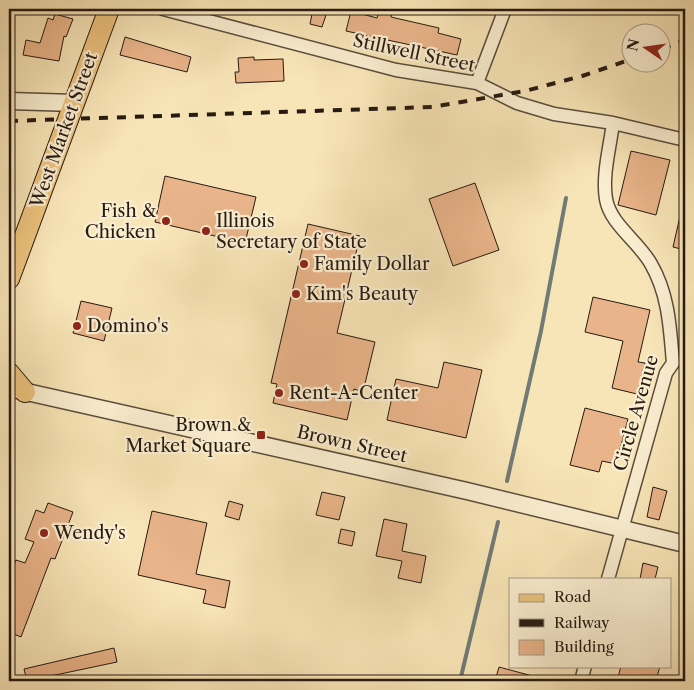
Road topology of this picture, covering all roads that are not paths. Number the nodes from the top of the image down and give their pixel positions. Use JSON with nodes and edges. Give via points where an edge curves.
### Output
{"nodes":[{"id":1,"x":109,"y":9,"type":"edge"},
{"id":2,"x":163,"y":9,"type":"edge"},
{"id":3,"x":505,"y":9,"type":"edge"},
{"id":4,"x":477,"y":83,"type":"junction"},
{"id":5,"x":9,"y":101,"type":"edge"},
{"id":6,"x":75,"y":103,"type":"junction"},
{"id":7,"x":614,"y":123,"type":"junction"},
{"id":8,"x":685,"y":140,"type":"edge"},
{"id":9,"x":9,"y":279,"type":"edge"},
{"id":10,"x":679,"y":362,"type":"edge"},
{"id":11,"x":9,"y":373,"type":"edge"},
{"id":12,"x":17,"y":390,"type":"edge"},
{"id":13,"x":621,"y":529,"type":"junction"},
{"id":14,"x":685,"y":544,"type":"edge"},
{"id":15,"x":608,"y":578,"type":"edge"},
{"id":16,"x":584,"y":668,"type":"edge"},
{"id":17,"x":581,"y":681,"type":"edge"}],
"edges":[{"from":1,"to":6,"type":"main road","name":"West Market Street"},
{"from":2,"to":4,"type":"street","name":"Stillwell Street","via":[[396,70]]},
{"from":3,"to":4,"type":"street"},
{"from":4,"to":7,"type":"street","name":"Stillwell Street","via":[[532,108]]},
{"from":5,"to":6,"type":"street"},
{"from":6,"to":9,"type":"main road","name":"West Market Street"},
{"from":7,"to":8,"type":"street","name":"Stillwell Street"},
{"from":7,"to":10,"type":"street","name":"Circle Avenue","via":[[605,184],[606,201],[615,219],[650,262],[660,283]]},
{"from":10,"to":13,"type":"street","name":"Circle Avenue","via":[[666,373]]},
{"from":11,"to":12,"type":"main road"},
{"from":12,"to":13,"type":"street","name":"Brown Street"},
{"from":13,"to":14,"type":"street","name":"Brown Street"},
{"from":13,"to":15,"type":"street","name":"Circle Avenue"},
{"from":16,"to":17,"type":"street"}]}
